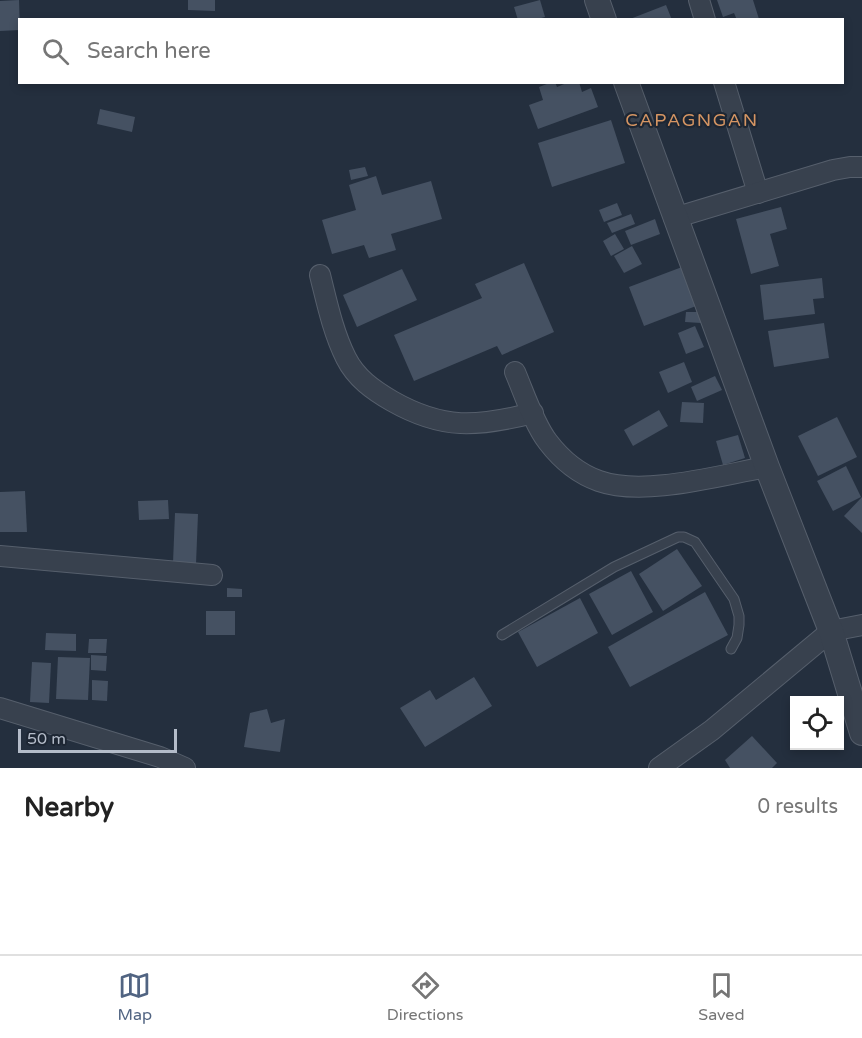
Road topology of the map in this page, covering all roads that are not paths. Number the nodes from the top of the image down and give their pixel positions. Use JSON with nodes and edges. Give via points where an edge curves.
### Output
{"nodes":[{"id":1,"x":597,"y":0,"type":"edge"},
{"id":2,"x":699,"y":0,"type":"edge"},
{"id":3,"x":603,"y":18,"type":"edge"},
{"id":4,"x":704,"y":18,"type":"edge"},
{"id":5,"x":627,"y":84,"type":"edge"},
{"id":6,"x":725,"y":84,"type":"edge"},
{"id":7,"x":862,"y":167,"type":"edge"},
{"id":8,"x":758,"y":192,"type":"junction"},
{"id":9,"x":674,"y":218,"type":"junction"},
{"id":10,"x":320,"y":275,"type":"dead end"},
{"id":11,"x":515,"y":372,"type":"dead end"},
{"id":12,"x":533,"y":412,"type":"junction"},
{"id":13,"x":767,"y":467,"type":"junction"},
{"id":14,"x":0,"y":556,"type":"edge"},
{"id":15,"x":212,"y":575,"type":"dead end"},
{"id":16,"x":862,"y":625,"type":"edge"},
{"id":17,"x":831,"y":630,"type":"junction"},
{"id":18,"x":502,"y":635,"type":"dead end"},
{"id":19,"x":731,"y":650,"type":"dead end"},
{"id":20,"x":0,"y":708,"type":"edge"},
{"id":21,"x":862,"y":733,"type":"edge"},
{"id":22,"x":185,"y":768,"type":"edge"},
{"id":23,"x":659,"y":768,"type":"edge"}],
"edges":[{"from":1,"to":3,"type":"street"},
{"from":2,"to":4,"type":"street"},
{"from":5,"to":9,"type":"street"},
{"from":6,"to":8,"type":"street"},
{"from":7,"to":8,"type":"street","via":[[833,170]]},
{"from":8,"to":9,"type":"street"},
{"from":9,"to":13,"type":"street"},
{"from":10,"to":12,"type":"street","via":[[346,358],[356,374],[374,390],[441,422],[490,422]]},
{"from":11,"to":12,"type":"street"},
{"from":12,"to":13,"type":"street","via":[[547,441],[562,458],[600,482],[662,485]]},
{"from":13,"to":17,"type":"street"},
{"from":14,"to":15,"type":"street"},
{"from":16,"to":17,"type":"street"},
{"from":17,"to":21,"type":"street"},
{"from":17,"to":23,"type":"street","via":[[712,730]]},
{"from":18,"to":19,"type":"lane","via":[[614,567],[684,537],[695,542],[734,599],[739,625]]},
{"from":20,"to":22,"type":"street"}]}
